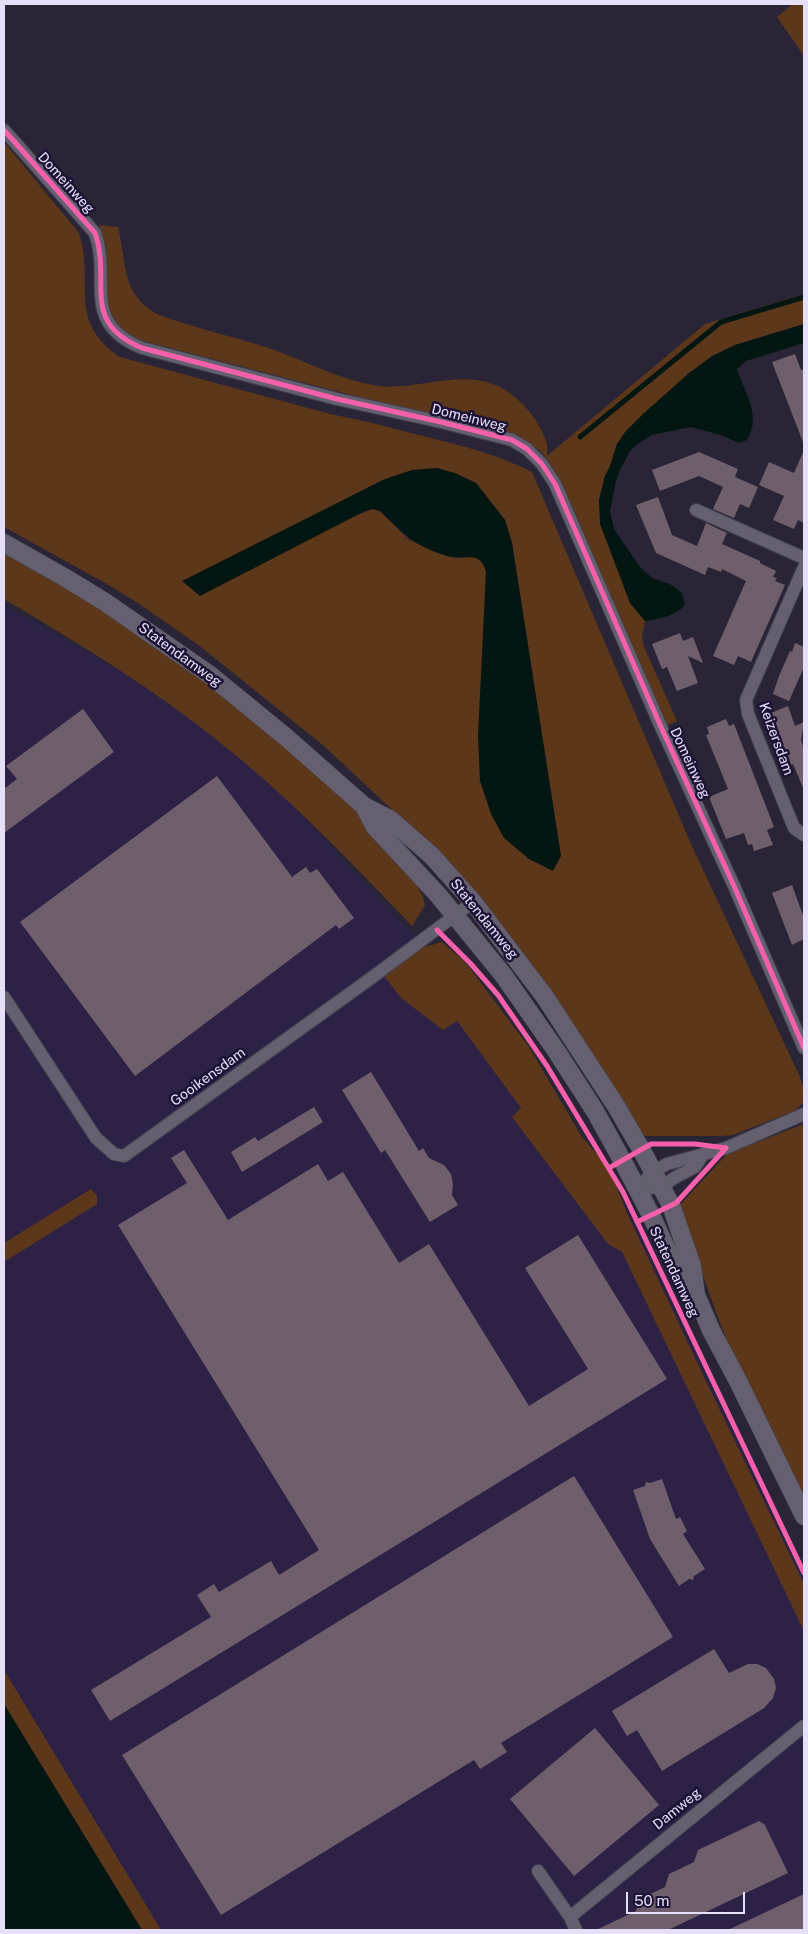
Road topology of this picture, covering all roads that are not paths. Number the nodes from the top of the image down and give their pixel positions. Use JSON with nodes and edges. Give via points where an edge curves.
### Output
{"nodes":[{"id":1,"x":4,"y":130,"type":"edge"},
{"id":2,"x":696,"y":510,"type":"dead end"},
{"id":3,"x":4,"y":543,"type":"edge"},
{"id":4,"x":804,"y":558,"type":"edge"},
{"id":5,"x":804,"y":567,"type":"edge"},
{"id":6,"x":364,"y":806,"type":"junction"},
{"id":7,"x":804,"y":835,"type":"edge"},
{"id":8,"x":473,"y":902,"type":"junction"},
{"id":9,"x":455,"y":916,"type":"junction"},
{"id":10,"x":4,"y":997,"type":"edge"},
{"id":11,"x":804,"y":1048,"type":"edge"},
{"id":12,"x":804,"y":1114,"type":"edge"},
{"id":13,"x":702,"y":1156,"type":"junction"},
{"id":14,"x":653,"y":1172,"type":"junction"},
{"id":15,"x":662,"y":1187,"type":"junction"},
{"id":16,"x":637,"y":1189,"type":"junction"},
{"id":17,"x":696,"y":1295,"type":"junction"},
{"id":18,"x":804,"y":1516,"type":"edge"},
{"id":19,"x":804,"y":1726,"type":"edge"},
{"id":20,"x":538,"y":1871,"type":"dead end"},
{"id":21,"x":570,"y":1917,"type":"junction"},
{"id":22,"x":576,"y":1930,"type":"edge"}],
"edges":[{"from":1,"to":11,"type":"street","name":"Domeinweg","via":[[95,233],[99,244],[103,312],[116,332],[129,343],[337,399],[512,440],[542,464],[555,484]]},
{"from":2,"to":4,"type":"street"},
{"from":3,"to":6,"type":"main road","name":"Statendamweg","via":[[105,602],[210,676]]},
{"from":5,"to":7,"type":"street","name":"Keizersdam","via":[[746,700],[748,714],[794,828]]},
{"from":6,"to":8,"type":"main road","name":"Statendamweg","via":[[391,820],[425,850]]},
{"from":6,"to":9,"type":"main road","name":"Statendamweg","via":[[376,827]]},
{"from":8,"to":9,"type":"street","name":"Gooikensdam"},
{"from":8,"to":14,"type":"main road","name":"Statendamweg","via":[[544,997],[616,1106]]},
{"from":9,"to":10,"type":"street","name":"Gooikensdam","via":[[124,1156],[114,1154],[96,1138]]},
{"from":9,"to":16,"type":"main road","name":"Statendamweg","via":[[504,976],[555,1049]]},
{"from":12,"to":13,"type":"street"},
{"from":13,"to":14,"type":"street","via":[[667,1164]]},
{"from":13,"to":15,"type":"street","via":[[695,1167]]},
{"from":14,"to":15,"type":"main road","name":"Statendamweg"},
{"from":14,"to":16,"type":"street"},
{"from":15,"to":16,"type":"street"},
{"from":15,"to":17,"type":"main road","name":"Statendamweg","via":[[692,1266]]},
{"from":16,"to":17,"type":"main road","name":"Statendamweg","via":[[678,1274]]},
{"from":17,"to":18,"type":"main road","name":"Statendamweg"},
{"from":19,"to":21,"type":"street","name":"Damweg"},
{"from":20,"to":21,"type":"street"},
{"from":21,"to":22,"type":"street"}]}
